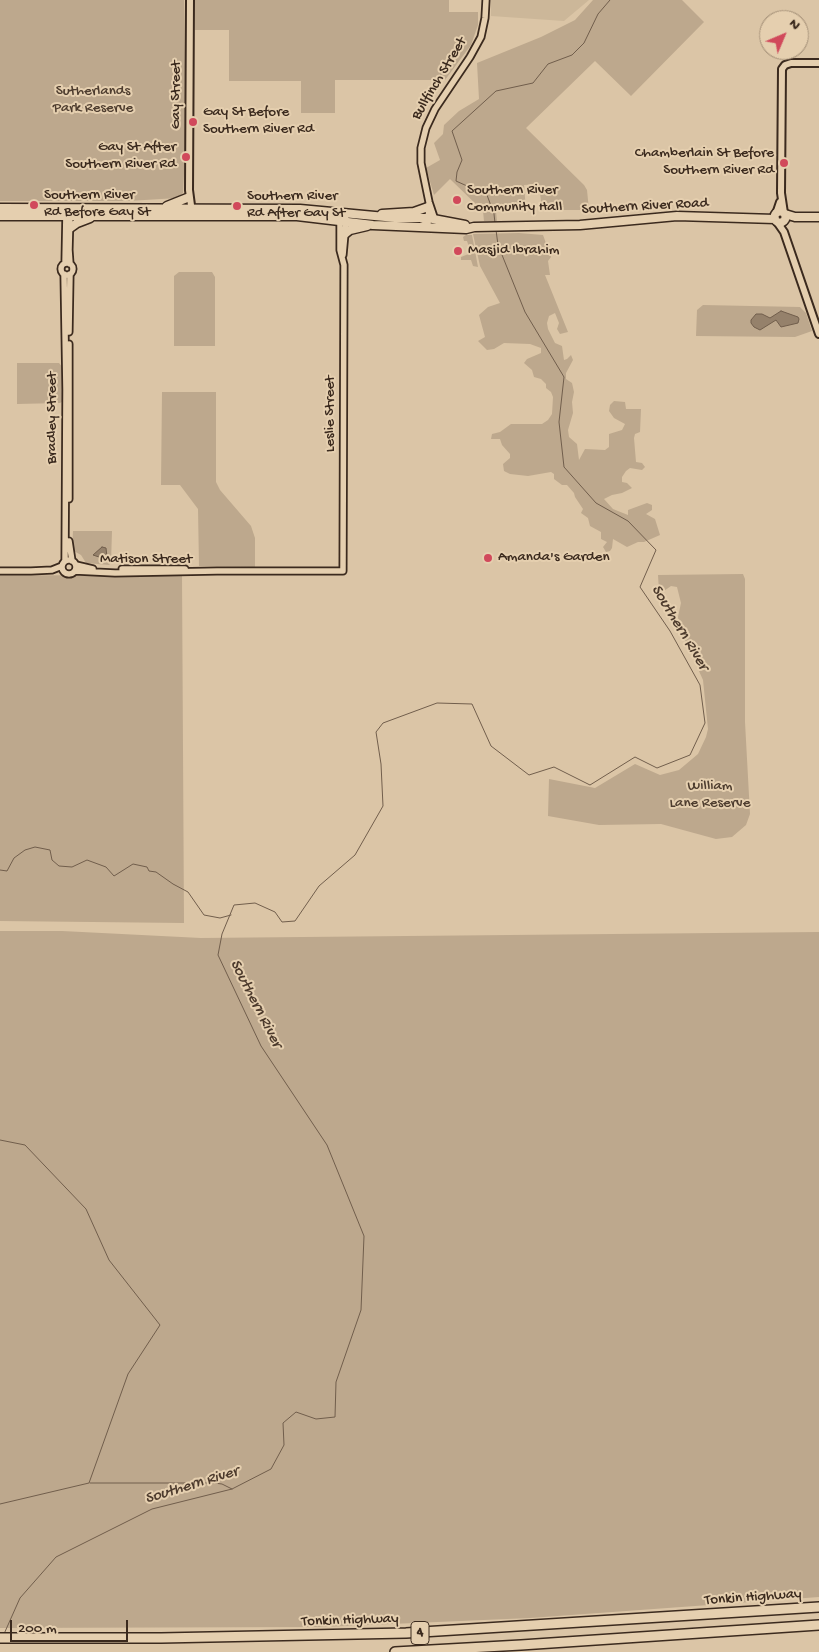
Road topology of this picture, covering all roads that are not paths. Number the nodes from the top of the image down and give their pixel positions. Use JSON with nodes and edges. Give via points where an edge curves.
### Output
{"nodes":[{"id":1,"x":190,"y":0,"type":"edge"},
{"id":2,"x":486,"y":0,"type":"edge"},
{"id":3,"x":819,"y":63,"type":"edge"},
{"id":4,"x":188,"y":194,"type":"junction"},
{"id":5,"x":429,"y":204,"type":"junction"},
{"id":6,"x":0,"y":208,"type":"edge"},
{"id":7,"x":163,"y":208,"type":"junction"},
{"id":8,"x":68,"y":212,"type":"junction"},
{"id":9,"x":189,"y":212,"type":"junction"},
{"id":10,"x":358,"y":214,"type":"junction"},
{"id":11,"x":0,"y":216,"type":"edge"},
{"id":12,"x":97,"y":216,"type":"junction"},
{"id":13,"x":343,"y":217,"type":"junction"},
{"id":14,"x":780,"y":217,"type":"junction"},
{"id":15,"x":819,"y":217,"type":"edge"},
{"id":16,"x":432,"y":219,"type":"junction"},
{"id":17,"x":371,"y":224,"type":"junction"},
{"id":18,"x":417,"y":227,"type":"junction"},
{"id":19,"x":478,"y":227,"type":"junction"},
{"id":20,"x":70,"y":228,"type":"junction"},
{"id":21,"x":458,"y":229,"type":"junction"},
{"id":22,"x":345,"y":234,"type":"junction"},
{"id":23,"x":343,"y":257,"type":"junction"},
{"id":24,"x":68,"y":263,"type":"junction"},
{"id":25,"x":67,"y":274,"type":"junction"},
{"id":26,"x":819,"y":334,"type":"edge"},
{"id":27,"x":74,"y":566,"type":"junction"},
{"id":28,"x":64,"y":567,"type":"junction"},
{"id":29,"x":0,"y":571,"type":"edge"},
{"id":30,"x":344,"y":571,"type":"joint"},
{"id":31,"x":819,"y":1607,"type":"edge"},
{"id":32,"x":819,"y":1625,"type":"edge"},
{"id":33,"x":0,"y":1638,"type":"edge"},
{"id":34,"x":395,"y":1652,"type":"edge"}],
"edges":[{"from":1,"to":4,"type":"main road","name":"Gay Street"},
{"from":2,"to":5,"type":"street","name":"Bullfinch Street","via":[[481,37],[426,128],[421,162]]},
{"from":3,"to":14,"type":"main road","via":[[790,63],[781,73]]},
{"from":4,"to":7,"type":"main road"},
{"from":4,"to":9,"type":"main road","name":"Gay Street"},
{"from":5,"to":10,"type":"main road","via":[[414,212]]},
{"from":5,"to":16,"type":"street","name":"Bullfinch Street"},
{"from":6,"to":8,"type":"main road","name":"Southern River Road"},
{"from":7,"to":8,"type":"main road","name":"Southern River Road"},
{"from":7,"to":9,"type":"main road","name":"Southern River Road"},
{"from":8,"to":11,"type":"main road","name":"Southern River Road"},
{"from":8,"to":12,"type":"main road","name":"Southern River Road"},
{"from":8,"to":20,"type":"street"},
{"from":8,"to":24,"type":"street"},
{"from":9,"to":12,"type":"main road","name":"Southern River Road"},
{"from":9,"to":13,"type":"main road","name":"Southern River Road"},
{"from":10,"to":13,"type":"main road","name":"Southern River Road"},
{"from":10,"to":16,"type":"main road","name":"Southern River Road"},
{"from":12,"to":20,"type":"main road"},
{"from":13,"to":17,"type":"main road","name":"Southern River Road"},
{"from":13,"to":22,"type":"street","name":"Leslie Street"},
{"from":13,"to":23,"type":"street","name":"Leslie Street","via":[[340,250]]},
{"from":14,"to":15,"type":"main road","name":"Southern River Road"},
{"from":14,"to":19,"type":"main road","name":"Southern River Road","via":[[677,216],[580,225]]},
{"from":14,"to":26,"type":"main road"},
{"from":16,"to":18,"type":"street"},
{"from":16,"to":19,"type":"main road","name":"Southern River Road"},
{"from":16,"to":21,"type":"main road","via":[[438,225]]},
{"from":17,"to":18,"type":"main road","name":"Southern River Road"},
{"from":17,"to":22,"type":"main road"},
{"from":18,"to":21,"type":"main road","name":"Southern River Road"},
{"from":19,"to":21,"type":"main road","name":"Southern River Road"},
{"from":20,"to":24,"type":"street"},
{"from":22,"to":23,"type":"street","name":"Leslie Street"},
{"from":23,"to":30,"type":"street","name":"Leslie Street"},
{"from":24,"to":25,"type":"street","via":[[73,270]]},
{"from":24,"to":25,"type":"street","via":[[60,268]]},
{"from":25,"to":27,"type":"street","name":"Bradley Street","via":[[69,546]]},
{"from":25,"to":28,"type":"street","name":"Bradley Street"},
{"from":27,"to":28,"type":"street"},
{"from":27,"to":28,"type":"street","via":[[71,574]]},
{"from":27,"to":30,"type":"street","name":"Matison Street","via":[[95,569]]},
{"from":28,"to":29,"type":"street"},
{"from":31,"to":33,"type":"highway","name":"Tonkin Highway","number":"4","via":[[406,1633]]},
{"from":32,"to":34,"type":"highway","name":"Tonkin Highway","number":"4"}]}
